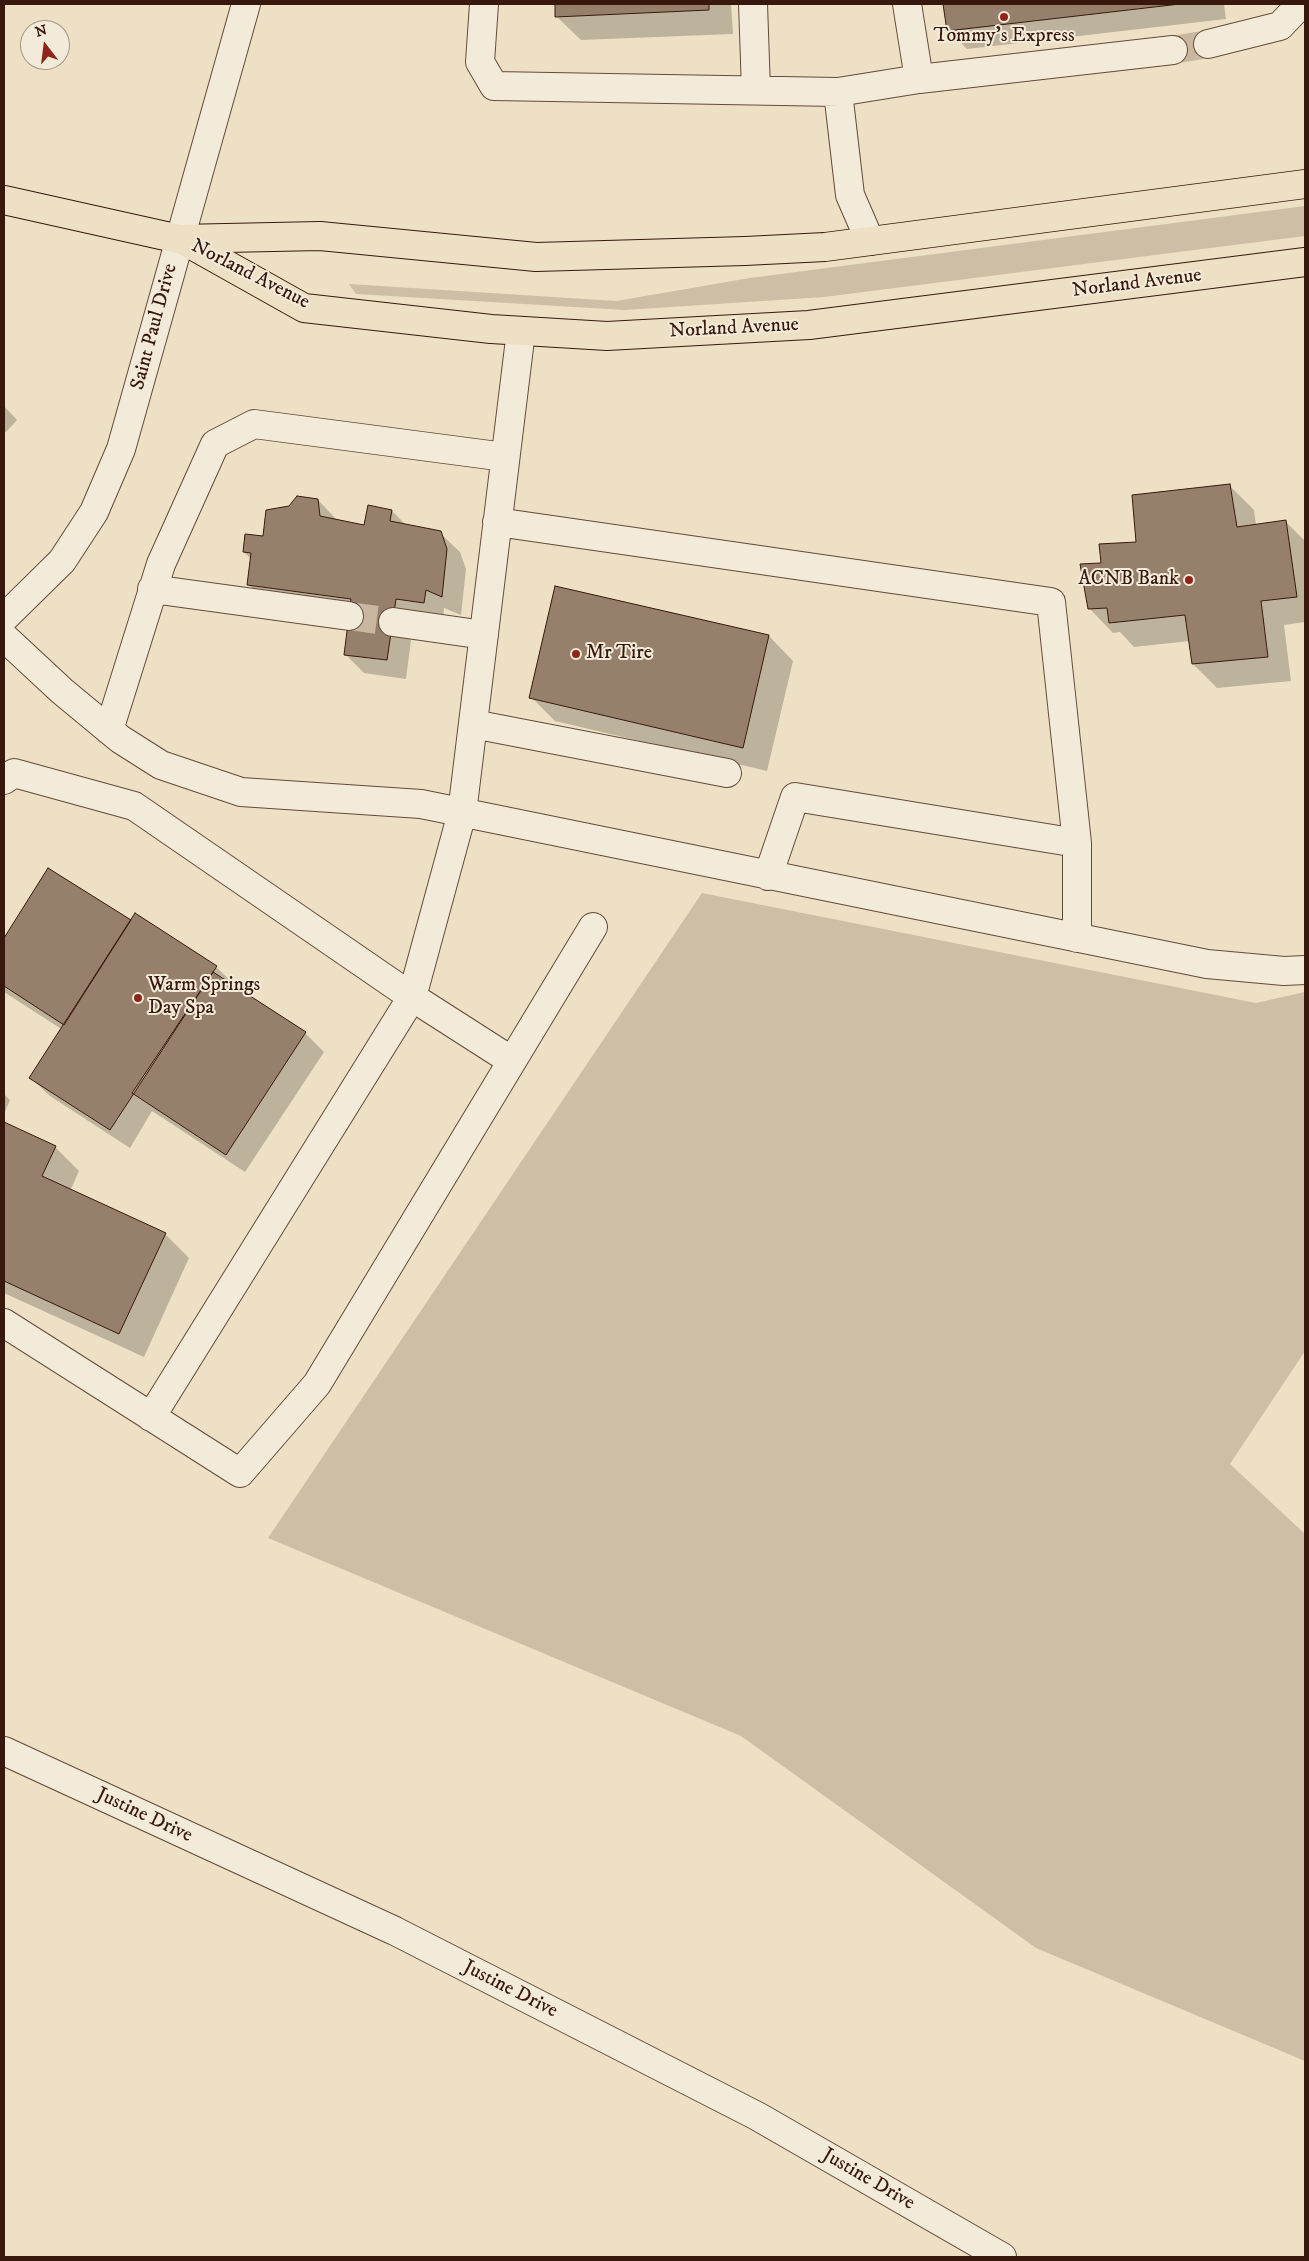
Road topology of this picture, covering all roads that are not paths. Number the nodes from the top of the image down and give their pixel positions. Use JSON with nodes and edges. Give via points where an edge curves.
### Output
{"nodes":[{"id":1,"x":246,"y":4,"type":"edge"},
{"id":2,"x":484,"y":4,"type":"edge"},
{"id":3,"x":753,"y":4,"type":"edge"},
{"id":4,"x":907,"y":4,"type":"edge"},
{"id":5,"x":1301,"y":4,"type":"edge"},
{"id":6,"x":1208,"y":44,"type":"tunnel mouth"},
{"id":7,"x":1173,"y":50,"type":"tunnel mouth"},
{"id":8,"x":919,"y":79,"type":"junction"},
{"id":9,"x":756,"y":90,"type":"junction"},
{"id":10,"x":838,"y":92,"type":"junction"},
{"id":11,"x":1305,"y":184,"type":"edge"},
{"id":12,"x":4,"y":200,"type":"edge"},
{"id":13,"x":179,"y":239,"type":"junction"},
{"id":14,"x":870,"y":241,"type":"junction"},
{"id":15,"x":1305,"y":262,"type":"edge"},
{"id":16,"x":520,"y":331,"type":"junction"},
{"id":17,"x":505,"y":456,"type":"junction"},
{"id":18,"x":498,"y":522,"type":"junction"},
{"id":19,"x":152,"y":589,"type":"junction"},
{"id":20,"x":349,"y":616,"type":"tunnel mouth"},
{"id":21,"x":4,"y":618,"type":"edge"},
{"id":22,"x":392,"y":622,"type":"tunnel mouth"},
{"id":23,"x":484,"y":635,"type":"junction"},
{"id":24,"x":4,"y":637,"type":"edge"},
{"id":25,"x":473,"y":724,"type":"junction"},
{"id":26,"x":108,"y":730,"type":"junction"},
{"id":27,"x":727,"y":773,"type":"dead end"},
{"id":28,"x":4,"y":780,"type":"edge"},
{"id":29,"x":462,"y":813,"type":"junction"},
{"id":30,"x":1077,"y":843,"type":"junction"},
{"id":31,"x":768,"y":876,"type":"junction"},
{"id":32,"x":593,"y":927,"type":"dead end"},
{"id":33,"x":1077,"y":938,"type":"junction"},
{"id":34,"x":1305,"y":970,"type":"edge"},
{"id":35,"x":412,"y":998,"type":"junction"},
{"id":36,"x":512,"y":1061,"type":"junction"},
{"id":37,"x":4,"y":1323,"type":"edge"},
{"id":38,"x":151,"y":1417,"type":"junction"},
{"id":39,"x":4,"y":1751,"type":"edge"},
{"id":40,"x":1002,"y":2257,"type":"edge"}],
"edges":[{"from":1,"to":13,"type":"street","name":"Saint Paul Drive"},
{"from":2,"to":9,"type":"street","via":[[480,62],[494,86]]},
{"from":3,"to":9,"type":"street"},
{"from":4,"to":8,"type":"street"},
{"from":5,"to":6,"type":"street","via":[[1280,26]]},
{"from":7,"to":8,"type":"street"},
{"from":8,"to":10,"type":"street"},
{"from":9,"to":10,"type":"street"},
{"from":10,"to":14,"type":"street","via":[[850,195]]},
{"from":11,"to":14,"type":"main road","name":"Norland Avenue"},
{"from":12,"to":13,"type":"main road","name":"Norland Avenue"},
{"from":13,"to":14,"type":"main road","name":"Norland Avenue","via":[[320,236],[536,256],[745,251]]},
{"from":13,"to":16,"type":"main road","name":"Norland Avenue","via":[[304,308]]},
{"from":13,"to":21,"type":"street","name":"Saint Paul Drive","via":[[121,449],[94,512],[62,561]]},
{"from":15,"to":16,"type":"main road","name":"Norland Avenue","via":[[809,325],[607,336]]},
{"from":16,"to":17,"type":"street"},
{"from":17,"to":18,"type":"street"},
{"from":17,"to":19,"type":"street","via":[[254,424],[215,444],[160,564]]},
{"from":18,"to":23,"type":"street"},
{"from":18,"to":30,"type":"street","via":[[1051,602]]},
{"from":19,"to":20,"type":"street"},
{"from":19,"to":26,"type":"street"},
{"from":22,"to":23,"type":"street"},
{"from":23,"to":25,"type":"street"},
{"from":24,"to":26,"type":"street"},
{"from":25,"to":27,"type":"street"},
{"from":25,"to":29,"type":"street"},
{"from":26,"to":29,"type":"street","via":[[161,765],[241,792],[421,804]]},
{"from":28,"to":35,"type":"street","via":[[14,773],[134,806]]},
{"from":29,"to":31,"type":"street"},
{"from":29,"to":35,"type":"street"},
{"from":30,"to":31,"type":"street","via":[[795,797]]},
{"from":30,"to":33,"type":"street"},
{"from":31,"to":33,"type":"street"},
{"from":32,"to":36,"type":"street"},
{"from":33,"to":34,"type":"street","via":[[1207,964]]},
{"from":35,"to":36,"type":"street"},
{"from":35,"to":38,"type":"street"},
{"from":36,"to":38,"type":"street","via":[[317,1384],[240,1473]]},
{"from":37,"to":38,"type":"street"},
{"from":39,"to":40,"type":"street","name":"Justine Drive","via":[[404,1936],[757,2116]]}]}
